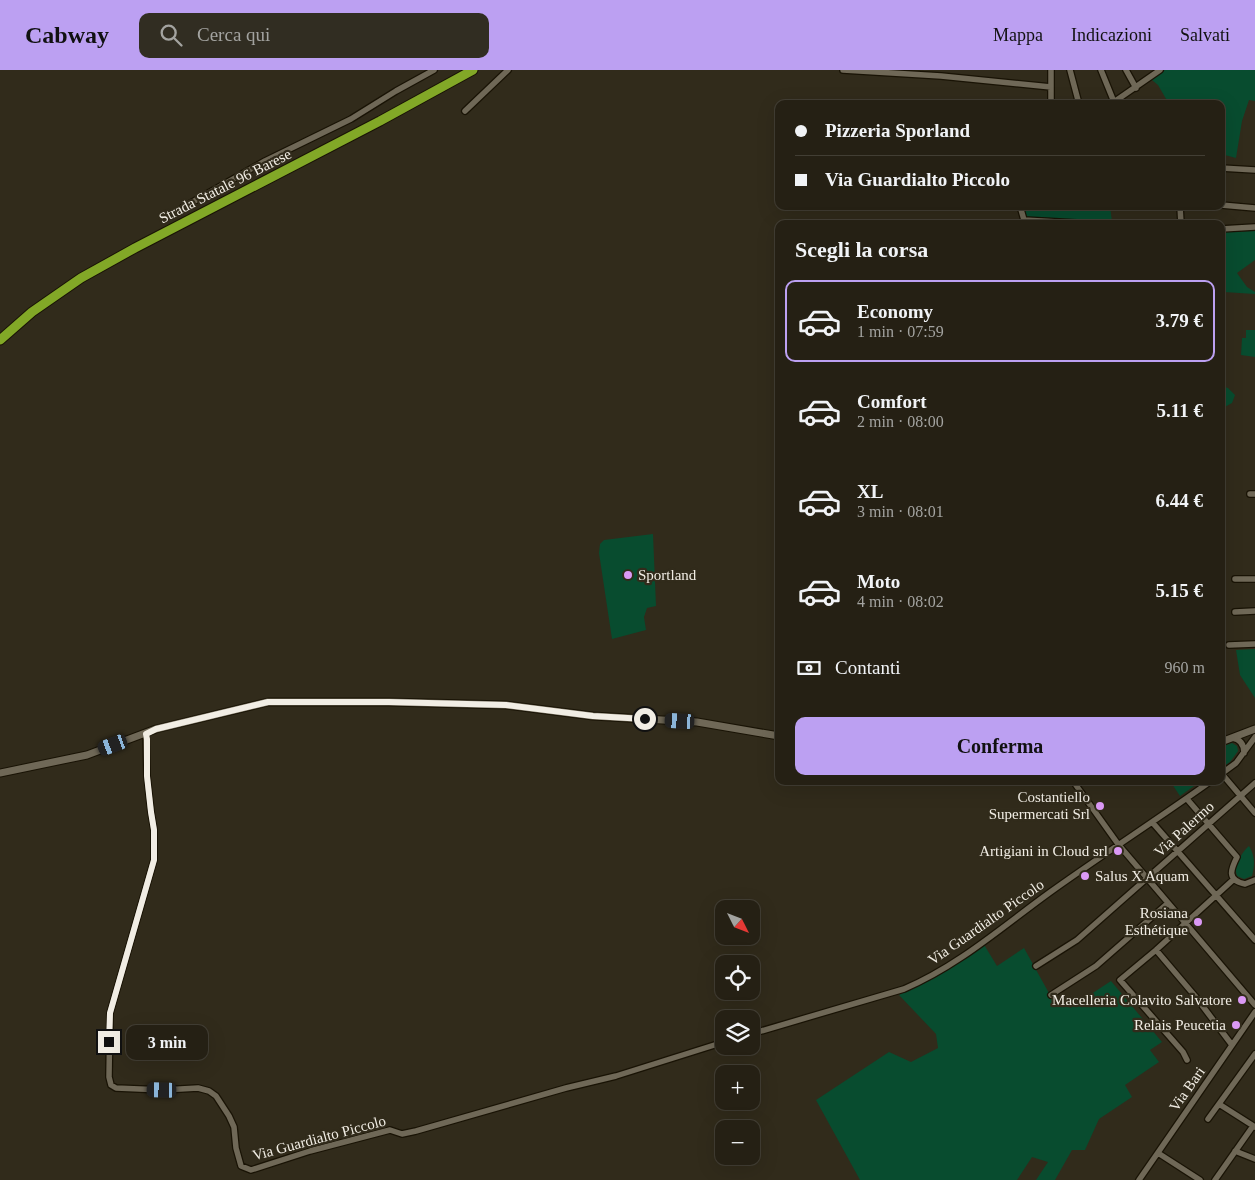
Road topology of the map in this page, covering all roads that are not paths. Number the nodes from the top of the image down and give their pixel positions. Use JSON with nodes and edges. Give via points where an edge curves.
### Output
{"nodes":[{"id":1,"x":434,"y":70,"type":"edge"},
{"id":2,"x":473,"y":70,"type":"edge"},
{"id":3,"x":508,"y":70,"type":"edge"},
{"id":4,"x":843,"y":70,"type":"edge"},
{"id":5,"x":1051,"y":70,"type":"edge"},
{"id":6,"x":1070,"y":70,"type":"edge"},
{"id":7,"x":1101,"y":70,"type":"edge"},
{"id":8,"x":1126,"y":70,"type":"edge"},
{"id":9,"x":1160,"y":70,"type":"edge"},
{"id":10,"x":1051,"y":87,"type":"junction"},
{"id":11,"x":1136,"y":88,"type":"junction"},
{"id":12,"x":1051,"y":100,"type":"edge"},
{"id":13,"x":1078,"y":100,"type":"edge"},
{"id":14,"x":1112,"y":100,"type":"edge"},
{"id":15,"x":1118,"y":100,"type":"edge"},
{"id":16,"x":465,"y":111,"type":"dead end"},
{"id":17,"x":1225,"y":168,"type":"edge"},
{"id":18,"x":1255,"y":170,"type":"edge"},
{"id":19,"x":1225,"y":205,"type":"edge"},
{"id":20,"x":182,"y":208,"type":"dead end"},
{"id":21,"x":1255,"y":208,"type":"edge"},
{"id":22,"x":1255,"y":227,"type":"edge"},
{"id":23,"x":1225,"y":229,"type":"edge"},
{"id":24,"x":0,"y":340,"type":"edge"},
{"id":25,"x":1235,"y":579,"type":"dead end"},
{"id":26,"x":1255,"y":579,"type":"edge"},
{"id":27,"x":1235,"y":612,"type":"dead end"},
{"id":28,"x":1255,"y":612,"type":"edge"},
{"id":29,"x":1255,"y":644,"type":"edge"},
{"id":30,"x":1229,"y":645,"type":"dead end"},
{"id":31,"x":1255,"y":729,"type":"edge"},
{"id":32,"x":146,"y":734,"type":"junction"},
{"id":33,"x":775,"y":735,"type":"edge"},
{"id":34,"x":1255,"y":737,"type":"edge"},
{"id":35,"x":1232,"y":738,"type":"junction"},
{"id":36,"x":1225,"y":741,"type":"edge"},
{"id":37,"x":1244,"y":753,"type":"junction"},
{"id":38,"x":1225,"y":772,"type":"edge"},
{"id":39,"x":0,"y":774,"type":"edge"},
{"id":40,"x":1225,"y":778,"type":"edge"},
{"id":41,"x":1255,"y":783,"type":"edge"},
{"id":42,"x":1075,"y":785,"type":"edge"},
{"id":43,"x":1206,"y":785,"type":"edge"},
{"id":44,"x":1240,"y":795,"type":"junction"},
{"id":45,"x":1187,"y":799,"type":"junction"},
{"id":46,"x":1255,"y":813,"type":"edge"},
{"id":47,"x":1152,"y":822,"type":"junction"},
{"id":48,"x":1209,"y":824,"type":"junction"},
{"id":49,"x":1118,"y":844,"type":"junction"},
{"id":50,"x":1178,"y":852,"type":"junction"},
{"id":51,"x":1148,"y":878,"type":"junction"},
{"id":52,"x":1234,"y":879,"type":"junction"},
{"id":53,"x":1255,"y":880,"type":"edge"},
{"id":54,"x":1216,"y":896,"type":"junction"},
{"id":55,"x":1168,"y":903,"type":"junction"},
{"id":56,"x":1185,"y":923,"type":"junction"},
{"id":57,"x":1255,"y":940,"type":"edge"},
{"id":58,"x":1156,"y":950,"type":"junction"},
{"id":59,"x":1036,"y":966,"type":"dead end"},
{"id":60,"x":1051,"y":996,"type":"dead end"},
{"id":61,"x":1255,"y":1006,"type":"edge"},
{"id":62,"x":1255,"y":1013,"type":"edge"},
{"id":63,"x":760,"y":1031,"type":"edge"},
{"id":64,"x":715,"y":1045,"type":"edge"},
{"id":65,"x":1232,"y":1045,"type":"junction"},
{"id":66,"x":1255,"y":1054,"type":"edge"},
{"id":67,"x":1187,"y":1060,"type":"dead end"},
{"id":68,"x":1252,"y":1063,"type":"edge"},
{"id":69,"x":1219,"y":1104,"type":"junction"},
{"id":70,"x":1208,"y":1120,"type":"dead end"},
{"id":71,"x":1254,"y":1125,"type":"edge"},
{"id":72,"x":1235,"y":1151,"type":"junction"},
{"id":73,"x":1158,"y":1153,"type":"junction"},
{"id":74,"x":1255,"y":1159,"type":"edge"},
{"id":75,"x":1139,"y":1180,"type":"edge"},
{"id":76,"x":1200,"y":1180,"type":"edge"},
{"id":77,"x":1215,"y":1180,"type":"edge"}],
"edges":[{"from":1,"to":20,"type":"street","via":[[351,119],[265,161]]},
{"from":2,"to":24,"type":"highway","name":"Strada Statale 96 Barese","via":[[81,278],[32,312]]},
{"from":3,"to":16,"type":"street"},
{"from":4,"to":10,"type":"street"},
{"from":5,"to":10,"type":"street"},
{"from":6,"to":13,"type":"street"},
{"from":7,"to":14,"type":"street"},
{"from":8,"to":11,"type":"street"},
{"from":9,"to":11,"type":"street"},
{"from":10,"to":12,"type":"street"},
{"from":11,"to":15,"type":"street"},
{"from":17,"to":18,"type":"street"},
{"from":19,"to":21,"type":"street"},
{"from":22,"to":23,"type":"street"},
{"from":25,"to":26,"type":"street"},
{"from":27,"to":28,"type":"street"},
{"from":29,"to":30,"type":"street"},
{"from":31,"to":35,"type":"street"},
{"from":32,"to":33,"type":"street","via":[[268,702],[389,702],[506,705],[593,716],[697,722]]},
{"from":32,"to":39,"type":"street","via":[[87,755]]},
{"from":32,"to":64,"type":"street","name":"Via Guardialto Piccolo","via":[[154,860],[110,1013],[109,1077],[111,1085],[116,1088],[209,1090],[229,1116],[234,1127],[238,1160],[246,1169],[252,1170],[390,1130],[402,1134],[416,1131],[616,1076]]},
{"from":34,"to":37,"type":"street"},
{"from":35,"to":36,"type":"street"},
{"from":35,"to":37,"type":"street","via":[[1242,743]]},
{"from":37,"to":38,"type":"street"},
{"from":40,"to":44,"type":"street"},
{"from":41,"to":44,"type":"street","name":"Via Palermo"},
{"from":42,"to":49,"type":"street"},
{"from":43,"to":45,"type":"street","name":"Via Guardialto Piccolo"},
{"from":44,"to":46,"type":"street"},
{"from":44,"to":48,"type":"street","name":"Via Palermo"},
{"from":45,"to":47,"type":"street","name":"Via Guardialto Piccolo"},
{"from":45,"to":48,"type":"street"},
{"from":47,"to":49,"type":"street","name":"Via Guardialto Piccolo"},
{"from":47,"to":50,"type":"street"},
{"from":48,"to":50,"type":"street","name":"Via Palermo"},
{"from":48,"to":52,"type":"street","via":[[1237,857],[1231,869]]},
{"from":49,"to":51,"type":"street"},
{"from":49,"to":63,"type":"street","name":"Via Guardialto Piccolo","via":[[975,948],[926,979],[904,989]]},
{"from":50,"to":51,"type":"street","name":"Via Palermo"},
{"from":50,"to":54,"type":"street"},
{"from":51,"to":55,"type":"street"},
{"from":51,"to":59,"type":"street","name":"Via Palermo","via":[[1077,940]]},
{"from":52,"to":53,"type":"street","via":[[1244,884]]},
{"from":52,"to":54,"type":"street"},
{"from":54,"to":56,"type":"street"},
{"from":54,"to":57,"type":"street"},
{"from":55,"to":56,"type":"street"},
{"from":55,"to":60,"type":"street","via":[[1096,966]]},
{"from":56,"to":58,"type":"street"},
{"from":56,"to":61,"type":"street"},
{"from":58,"to":65,"type":"street"},
{"from":58,"to":67,"type":"street","via":[[1120,980]]},
{"from":62,"to":65,"type":"street","name":"Via Bari"},
{"from":65,"to":73,"type":"street","name":"Via Bari"},
{"from":66,"to":68,"type":"street"},
{"from":68,"to":69,"type":"street"},
{"from":69,"to":70,"type":"street"},
{"from":69,"to":71,"type":"street"},
{"from":71,"to":72,"type":"street"},
{"from":72,"to":74,"type":"street"},
{"from":72,"to":77,"type":"street"},
{"from":73,"to":75,"type":"street","name":"Via Bari"},
{"from":73,"to":76,"type":"street"}]}
